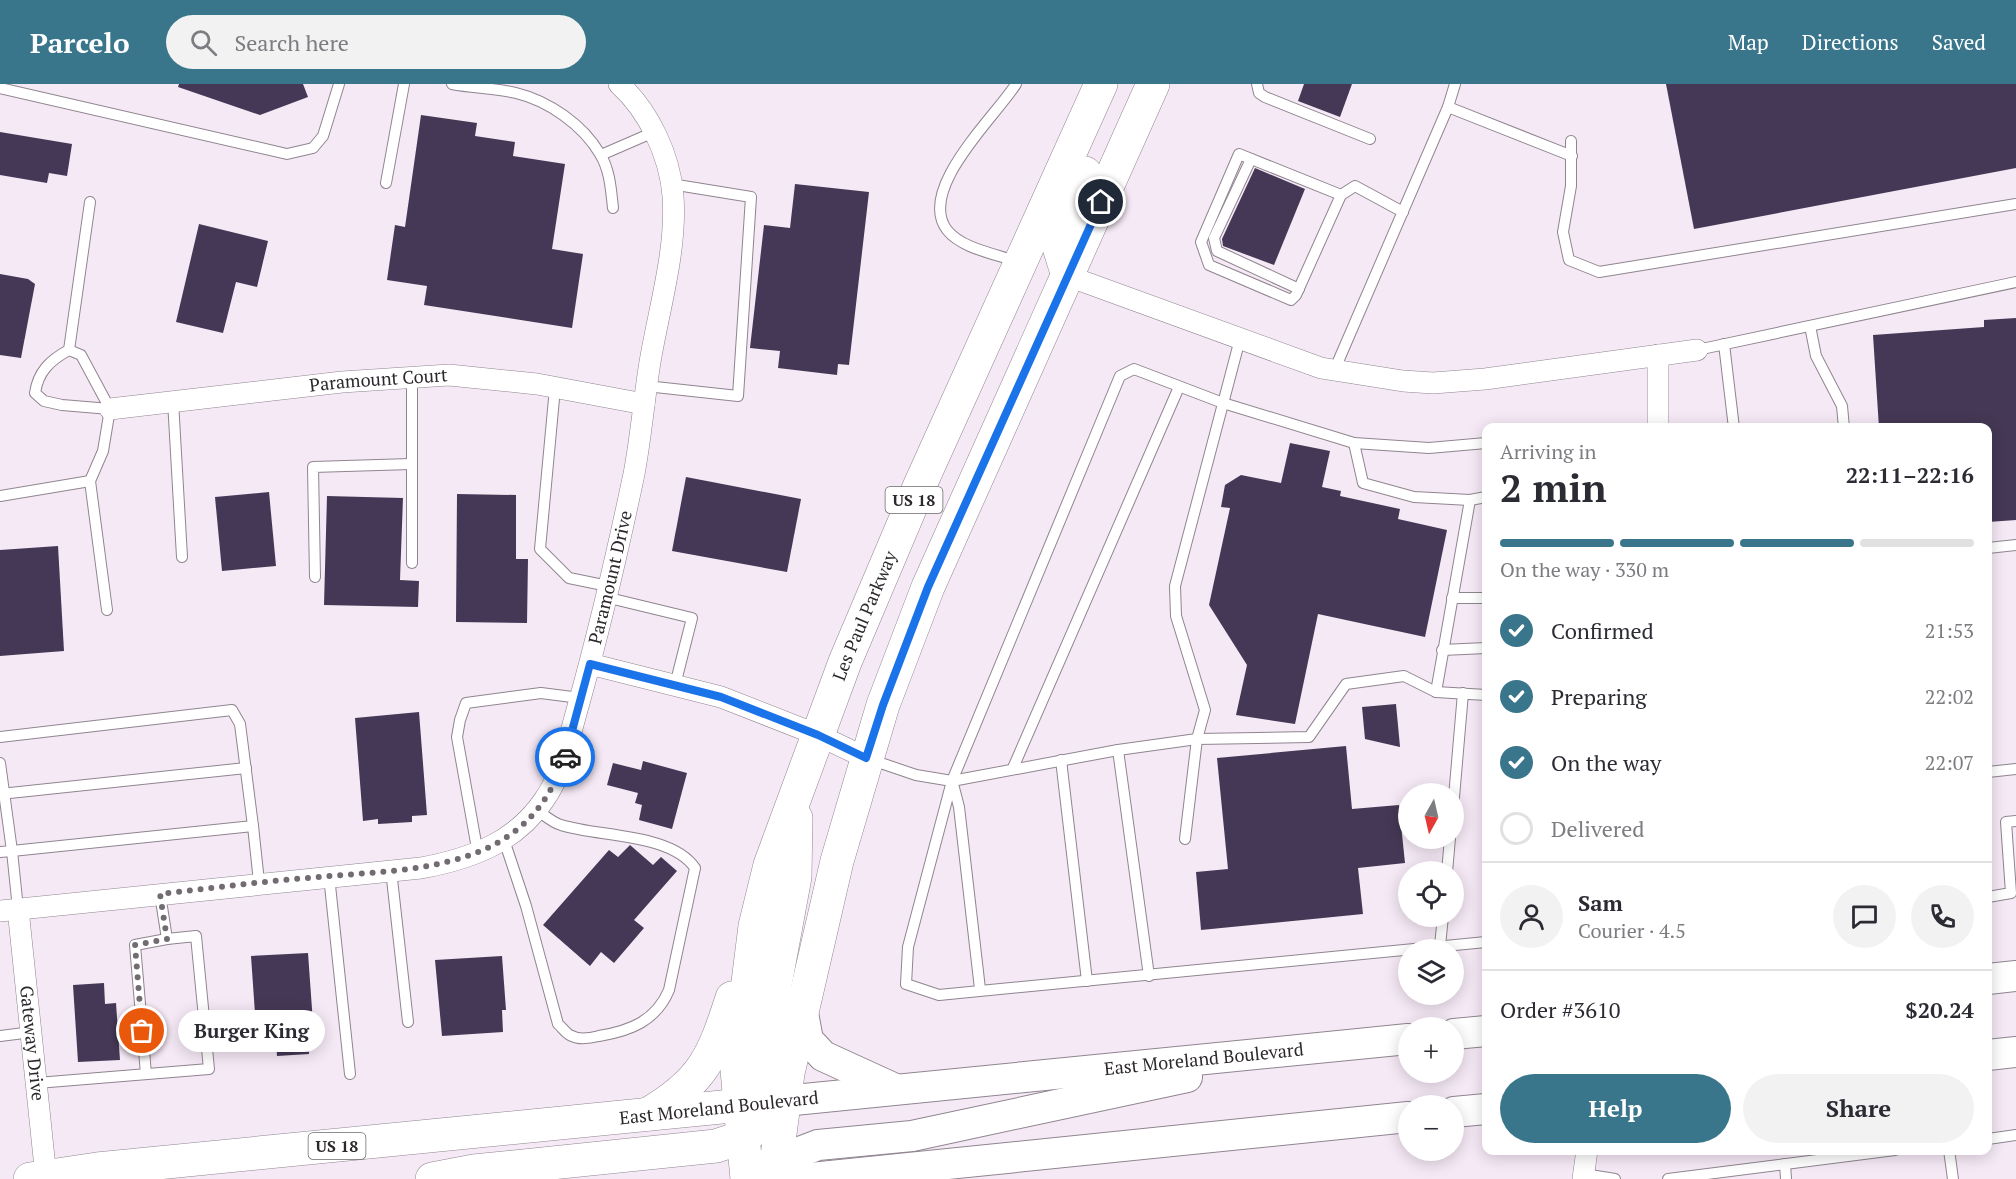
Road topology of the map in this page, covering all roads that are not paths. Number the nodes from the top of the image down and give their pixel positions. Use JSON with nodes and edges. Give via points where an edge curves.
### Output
{"nodes":[{"id":1,"x":339,"y":84,"type":"edge"},
{"id":2,"x":404,"y":84,"type":"edge"},
{"id":3,"x":452,"y":84,"type":"edge"},
{"id":4,"x":619,"y":84,"type":"edge"},
{"id":5,"x":1016,"y":84,"type":"edge"},
{"id":6,"x":1101,"y":84,"type":"edge"},
{"id":7,"x":1108,"y":84,"type":"edge"},
{"id":8,"x":1153,"y":84,"type":"edge"},
{"id":9,"x":1257,"y":84,"type":"edge"},
{"id":10,"x":1455,"y":84,"type":"edge"},
{"id":11,"x":0,"y":88,"type":"edge"},
{"id":12,"x":1448,"y":107,"type":"junction"},
{"id":13,"x":654,"y":132,"type":"junction"},
{"id":14,"x":1370,"y":139,"type":"dead end"},
{"id":15,"x":1570,"y":141,"type":"dead end"},
{"id":16,"x":601,"y":155,"type":"junction"},
{"id":17,"x":1572,"y":156,"type":"junction"},
{"id":18,"x":1251,"y":159,"type":"junction"},
{"id":19,"x":386,"y":183,"type":"dead end"},
{"id":20,"x":671,"y":184,"type":"junction"},
{"id":21,"x":1341,"y":195,"type":"junction"},
{"id":22,"x":90,"y":202,"type":"dead end"},
{"id":23,"x":2016,"y":204,"type":"edge"},
{"id":24,"x":613,"y":208,"type":"dead end"},
{"id":25,"x":1403,"y":212,"type":"junction"},
{"id":26,"x":1021,"y":262,"type":"junction"},
{"id":27,"x":1068,"y":276,"type":"junction"},
{"id":28,"x":2016,"y":282,"type":"edge"},
{"id":29,"x":1298,"y":292,"type":"junction"},
{"id":30,"x":1810,"y":326,"type":"junction"},
{"id":31,"x":1240,"y":339,"type":"junction"},
{"id":32,"x":1724,"y":344,"type":"junction"},
{"id":33,"x":69,"y":350,"type":"junction"},
{"id":34,"x":1697,"y":350,"type":"joint"},
{"id":35,"x":1658,"y":356,"type":"junction"},
{"id":36,"x":1334,"y":371,"type":"junction"},
{"id":37,"x":412,"y":376,"type":"junction"},
{"id":38,"x":1179,"y":387,"type":"junction"},
{"id":39,"x":555,"y":388,"type":"junction"},
{"id":40,"x":645,"y":395,"type":"junction"},
{"id":41,"x":173,"y":401,"type":"junction"},
{"id":42,"x":1223,"y":403,"type":"junction"},
{"id":43,"x":110,"y":409,"type":"junction"},
{"id":44,"x":1658,"y":423,"type":"edge"},
{"id":45,"x":1733,"y":423,"type":"edge"},
{"id":46,"x":1844,"y":423,"type":"edge"},
{"id":47,"x":1354,"y":443,"type":"junction"},
{"id":48,"x":1482,"y":443,"type":"edge"},
{"id":49,"x":411,"y":464,"type":"junction"},
{"id":50,"x":90,"y":481,"type":"junction"},
{"id":51,"x":0,"y":496,"type":"edge"},
{"id":52,"x":1482,"y":498,"type":"edge"},
{"id":53,"x":1470,"y":500,"type":"junction"},
{"id":54,"x":961,"y":514,"type":"junction"},
{"id":55,"x":2016,"y":545,"type":"edge"},
{"id":56,"x":1992,"y":548,"type":"edge"},
{"id":57,"x":182,"y":557,"type":"dead end"},
{"id":58,"x":412,"y":563,"type":"dead end"},
{"id":59,"x":315,"y":577,"type":"dead end"},
{"id":60,"x":607,"y":591,"type":"junction"},
{"id":61,"x":1452,"y":598,"type":"junction"},
{"id":62,"x":1482,"y":598,"type":"edge"},
{"id":63,"x":107,"y":610,"type":"dead end"},
{"id":64,"x":1482,"y":648,"type":"edge"},
{"id":65,"x":1442,"y":650,"type":"junction"},
{"id":66,"x":590,"y":664,"type":"junction"},
{"id":67,"x":675,"y":685,"type":"junction"},
{"id":68,"x":1436,"y":692,"type":"junction"},
{"id":69,"x":1463,"y":693,"type":"junction"},
{"id":70,"x":1482,"y":695,"type":"edge"},
{"id":71,"x":580,"y":698,"type":"junction"},
{"id":72,"x":818,"y":735,"type":"junction"},
{"id":73,"x":0,"y":736,"type":"edge"},
{"id":74,"x":1197,"y":739,"type":"junction"},
{"id":75,"x":1118,"y":750,"type":"junction"},
{"id":76,"x":866,"y":758,"type":"junction"},
{"id":77,"x":1061,"y":760,"type":"junction"},
{"id":78,"x":0,"y":763,"type":"edge"},
{"id":79,"x":246,"y":768,"type":"junction"},
{"id":80,"x":1013,"y":768,"type":"junction"},
{"id":81,"x":2016,"y":769,"type":"edge"},
{"id":82,"x":1992,"y":771,"type":"edge"},
{"id":83,"x":952,"y":781,"type":"junction"},
{"id":84,"x":1455,"y":783,"type":"edge"},
{"id":85,"x":2,"y":794,"type":"edge"},
{"id":86,"x":797,"y":795,"type":"junction"},
{"id":87,"x":537,"y":810,"type":"junction"},
{"id":88,"x":2016,"y":820,"type":"edge"},
{"id":89,"x":253,"y":826,"type":"junction"},
{"id":90,"x":1185,"y":839,"type":"dead end"},
{"id":91,"x":504,"y":840,"type":"junction"},
{"id":92,"x":12,"y":850,"type":"junction"},
{"id":93,"x":0,"y":852,"type":"edge"},
{"id":94,"x":478,"y":854,"type":"junction"},
{"id":95,"x":391,"y":870,"type":"junction"},
{"id":96,"x":329,"y":876,"type":"junction"},
{"id":97,"x":259,"y":882,"type":"junction"},
{"id":98,"x":160,"y":894,"type":"junction"},
{"id":99,"x":1992,"y":896,"type":"edge"},
{"id":100,"x":9,"y":910,"type":"edge"},
{"id":101,"x":756,"y":926,"type":"junction"},
{"id":102,"x":167,"y":939,"type":"junction"},
{"id":103,"x":1482,"y":942,"type":"edge"},
{"id":104,"x":1464,"y":944,"type":"edge"},
{"id":105,"x":1398,"y":950,"type":"edge"},
{"id":106,"x":1149,"y":976,"type":"junction"},
{"id":107,"x":1087,"y":981,"type":"junction"},
{"id":108,"x":980,"y":989,"type":"junction"},
{"id":109,"x":803,"y":1013,"type":"junction"},
{"id":110,"x":408,"y":1022,"type":"dead end"},
{"id":111,"x":1482,"y":1031,"type":"edge"},
{"id":112,"x":32,"y":1032,"type":"junction"},
{"id":113,"x":1464,"y":1033,"type":"edge"},
{"id":114,"x":0,"y":1036,"type":"edge"},
{"id":115,"x":1398,"y":1040,"type":"edge"},
{"id":116,"x":1262,"y":1054,"type":"junction"},
{"id":117,"x":146,"y":1074,"type":"junction"},
{"id":118,"x":350,"y":1074,"type":"dead end"},
{"id":119,"x":38,"y":1083,"type":"junction"},
{"id":120,"x":896,"y":1089,"type":"junction"},
{"id":121,"x":1482,"y":1109,"type":"edge"},
{"id":122,"x":1464,"y":1111,"type":"edge"},
{"id":123,"x":757,"y":1115,"type":"junction"},
{"id":124,"x":644,"y":1117,"type":"junction"},
{"id":125,"x":1398,"y":1118,"type":"edge"},
{"id":126,"x":2016,"y":1135,"type":"edge"},
{"id":127,"x":1992,"y":1138,"type":"edge"},
{"id":128,"x":1586,"y":1155,"type":"edge"},
{"id":129,"x":1856,"y":1155,"type":"edge"},
{"id":130,"x":1950,"y":1155,"type":"edge"},
{"id":131,"x":1785,"y":1164,"type":"junction"},
{"id":132,"x":770,"y":1175,"type":"edge"},
{"id":133,"x":1583,"y":1176,"type":"edge"},
{"id":134,"x":41,"y":1178,"type":"edge"},
{"id":135,"x":432,"y":1179,"type":"edge"},
{"id":136,"x":1615,"y":1179,"type":"edge"},
{"id":137,"x":1668,"y":1179,"type":"edge"},
{"id":138,"x":1786,"y":1179,"type":"edge"},
{"id":139,"x":1953,"y":1179,"type":"edge"}],
"edges":[{"from":1,"to":11,"type":"lane","via":[[322,136],[313,148],[287,154]]},
{"from":2,"to":19,"type":"lane"},
{"from":3,"to":16,"type":"lane","via":[[516,93],[551,106]]},
{"from":4,"to":13,"type":"street","name":"Paramount Drive"},
{"from":5,"to":26,"type":"lane","via":[[964,150],[947,182],[940,210],[947,230],[967,244]]},
{"from":6,"to":26,"type":"main road","name":"Les Paul Parkway","number":"US 18"},
{"from":7,"to":27,"type":"main road","via":[[1109,118],[1062,229],[1059,247]]},
{"from":8,"to":27,"type":"main road","name":"Les Paul Parkway","number":"US 18"},
{"from":9,"to":14,"type":"lane","via":[[1259,93],[1265,97]]},
{"from":10,"to":12,"type":"lane"},
{"from":12,"to":17,"type":"lane"},
{"from":12,"to":25,"type":"lane"},
{"from":13,"to":16,"type":"lane"},
{"from":13,"to":20,"type":"street","name":"Paramount Drive"},
{"from":15,"to":17,"type":"lane"},
{"from":16,"to":24,"type":"lane"},
{"from":17,"to":23,"type":"lane","via":[[1563,232],[1569,260],[1599,272]]},
{"from":18,"to":21,"type":"lane"},
{"from":18,"to":29,"type":"lane","via":[[1214,238],[1217,251]]},
{"from":18,"to":29,"type":"lane","via":[[1239,154],[1201,242],[1206,258],[1209,265],[1280,296],[1291,300]]},
{"from":20,"to":40,"type":"street","name":"Paramount Drive","via":[[673,229]]},
{"from":20,"to":40,"type":"lane","via":[[752,197],[738,396]]},
{"from":21,"to":25,"type":"lane","via":[[1355,186]]},
{"from":21,"to":29,"type":"lane"},
{"from":22,"to":33,"type":"lane"},
{"from":25,"to":36,"type":"lane"},
{"from":26,"to":54,"type":"main road","via":[[1037,300],[1036,315],[1028,341],[968,468]]},
{"from":26,"to":72,"type":"main road","name":"Les Paul Parkway","number":"US 18","via":[[920,486]]},
{"from":27,"to":31,"type":"street"},
{"from":27,"to":54,"type":"main road","name":"Les Paul Parkway","number":"US 18"},
{"from":28,"to":30,"type":"lane"},
{"from":30,"to":32,"type":"lane"},
{"from":30,"to":46,"type":"lane","via":[[1816,356],[1842,406]]},
{"from":31,"to":36,"type":"street"},
{"from":31,"to":42,"type":"lane"},
{"from":32,"to":34,"type":"lane"},
{"from":32,"to":45,"type":"lane"},
{"from":33,"to":43,"type":"lane","via":[[81,355]]},
{"from":33,"to":43,"type":"lane","via":[[52,359],[37,379],[35,393],[44,401],[62,405]]},
{"from":34,"to":35,"type":"street"},
{"from":35,"to":36,"type":"street","via":[[1433,382]]},
{"from":35,"to":44,"type":"street"},
{"from":37,"to":39,"type":"street","name":"Paramount Court","via":[[488,378]]},
{"from":37,"to":41,"type":"street","name":"Paramount Court"},
{"from":37,"to":49,"type":"lane"},
{"from":38,"to":42,"type":"lane"},
{"from":38,"to":80,"type":"lane"},
{"from":38,"to":83,"type":"lane","via":[[1134,369],[1120,376]]},
{"from":39,"to":40,"type":"street","name":"Paramount Court"},
{"from":39,"to":60,"type":"lane","via":[[540,549],[569,578]]},
{"from":40,"to":60,"type":"street","name":"Paramount Drive","via":[[634,472]]},
{"from":41,"to":43,"type":"street","name":"Paramount Court"},
{"from":41,"to":57,"type":"lane"},
{"from":42,"to":47,"type":"lane"},
{"from":42,"to":74,"type":"lane","via":[[1174,586],[1176,616],[1205,710]]},
{"from":43,"to":50,"type":"lane","via":[[103,451]]},
{"from":47,"to":48,"type":"lane","via":[[1429,448]]},
{"from":47,"to":53,"type":"lane","via":[[1363,483],[1414,497]]},
{"from":49,"to":58,"type":"lane"},
{"from":49,"to":59,"type":"lane","via":[[313,467]]},
{"from":50,"to":51,"type":"lane"},
{"from":50,"to":63,"type":"lane"},
{"from":52,"to":53,"type":"lane"},
{"from":53,"to":61,"type":"lane"},
{"from":54,"to":76,"type":"main road","name":"Les Paul Parkway","number":"US 18","via":[[924,598]]},
{"from":55,"to":56,"type":"lane"},
{"from":60,"to":66,"type":"street","name":"Paramount Drive"},
{"from":60,"to":67,"type":"lane","via":[[692,618]]},
{"from":61,"to":62,"type":"lane"},
{"from":61,"to":65,"type":"lane"},
{"from":64,"to":65,"type":"lane"},
{"from":65,"to":68,"type":"lane"},
{"from":66,"to":67,"type":"street"},
{"from":66,"to":71,"type":"street","name":"Paramount Drive"},
{"from":67,"to":72,"type":"street","via":[[721,697]]},
{"from":68,"to":69,"type":"lane"},
{"from":68,"to":74,"type":"lane","via":[[1404,676],[1346,684],[1309,736]]},
{"from":69,"to":70,"type":"lane"},
{"from":69,"to":84,"type":"lane"},
{"from":71,"to":87,"type":"street","name":"Paramount Drive","via":[[564,759]]},
{"from":71,"to":94,"type":"lane","via":[[541,693],[466,703],[457,737]]},
{"from":72,"to":76,"type":"street"},
{"from":72,"to":86,"type":"main road","name":"Les Paul Parkway","number":"US 18"},
{"from":73,"to":79,"type":"lane","via":[[232,710],[240,724]]},
{"from":74,"to":75,"type":"lane"},
{"from":74,"to":90,"type":"lane"},
{"from":75,"to":77,"type":"lane"},
{"from":75,"to":106,"type":"lane"},
{"from":76,"to":83,"type":"lane","via":[[916,775]]},
{"from":76,"to":109,"type":"main road","name":"Les Paul Parkway","number":"US 18","via":[[837,861]]},
{"from":77,"to":80,"type":"lane"},
{"from":77,"to":107,"type":"lane"},
{"from":78,"to":85,"type":"lane"},
{"from":79,"to":85,"type":"lane"},
{"from":79,"to":89,"type":"lane"},
{"from":80,"to":83,"type":"lane"},
{"from":81,"to":82,"type":"lane"},
{"from":83,"to":108,"type":"lane","via":[[959,807]]},
{"from":83,"to":108,"type":"lane","via":[[908,947],[906,984],[939,995]]},
{"from":85,"to":92,"type":"lane"},
{"from":86,"to":101,"type":"main road","name":"Les Paul Parkway","number":"US 18","via":[[770,865]]},
{"from":86,"to":123,"type":"main road","via":[[795,876],[765,1039]]},
{"from":87,"to":91,"type":"street","name":"Paramount Drive"},
{"from":87,"to":91,"type":"lane","via":[[559,825],[633,837],[687,858],[695,868],[669,990],[663,1006],[650,1018],[626,1032],[590,1038],[571,1036],[558,1024]]},
{"from":88,"to":99,"type":"lane","via":[[2006,822],[2011,893]]},
{"from":89,"to":92,"type":"lane"},
{"from":89,"to":97,"type":"lane"},
{"from":91,"to":94,"type":"street","name":"Paramount Drive"},
{"from":92,"to":93,"type":"lane"},
{"from":92,"to":100,"type":"lane"},
{"from":94,"to":95,"type":"street","name":"Paramount Drive","via":[[448,863]]},
{"from":95,"to":96,"type":"street","name":"Paramount Drive"},
{"from":95,"to":110,"type":"lane"},
{"from":96,"to":97,"type":"street","name":"Paramount Drive"},
{"from":96,"to":118,"type":"lane"},
{"from":97,"to":98,"type":"street","name":"Paramount Drive"},
{"from":98,"to":100,"type":"street","name":"Paramount Drive"},
{"from":98,"to":102,"type":"lane"},
{"from":100,"to":112,"type":"street","name":"Gateway Drive"},
{"from":101,"to":123,"type":"main road","name":"Les Paul Parkway","via":[[737,1070]]},
{"from":101,"to":124,"type":"main road","number":"US 18","via":[[719,1038],[705,1065],[686,1089]]},
{"from":102,"to":117,"type":"lane","via":[[135,945]]},
{"from":102,"to":117,"type":"lane","via":[[196,936],[209,1068]]},
{"from":103,"to":104,"type":"lane"},
{"from":105,"to":106,"type":"lane"},
{"from":106,"to":107,"type":"lane"},
{"from":107,"to":108,"type":"lane"},
{"from":109,"to":120,"type":"main road","via":[[808,1040],[823,1056]]},
{"from":109,"to":123,"type":"main road","name":"Les Paul Parkway","number":"US 18"},
{"from":111,"to":113,"type":"main road"},
{"from":112,"to":114,"type":"lane"},
{"from":112,"to":119,"type":"street","name":"Gateway Drive"},
{"from":115,"to":116,"type":"main road","name":"East Moreland Boulevard"},
{"from":116,"to":120,"type":"main road","name":"East Moreland Boulevard"},
{"from":116,"to":132,"type":"main road","via":[[1162,1083],[912,1136],[818,1145]]},
{"from":117,"to":119,"type":"lane"},
{"from":119,"to":134,"type":"street","name":"Gateway Drive"},
{"from":120,"to":123,"type":"main road","name":"East Moreland Boulevard"},
{"from":121,"to":122,"type":"main road"},
{"from":123,"to":124,"type":"main road","name":"East Moreland Boulevard","number":"US 18"},
{"from":123,"to":132,"type":"main road","name":"Les Paul Parkway"},
{"from":123,"to":132,"type":"main road","name":"Les Paul Parkway","number":"US 18"},
{"from":123,"to":135,"type":"main road","via":[[701,1149],[474,1171]]},
{"from":124,"to":134,"type":"main road","name":"East Moreland Boulevard","number":"US 18","via":[[97,1169]]},
{"from":125,"to":132,"type":"main road"},
{"from":126,"to":127,"type":"lane"},
{"from":128,"to":133,"type":"street"},
{"from":129,"to":131,"type":"lane"},
{"from":130,"to":139,"type":"lane"},
{"from":131,"to":137,"type":"lane"},
{"from":131,"to":138,"type":"lane"},
{"from":133,"to":136,"type":"lane"}]}
